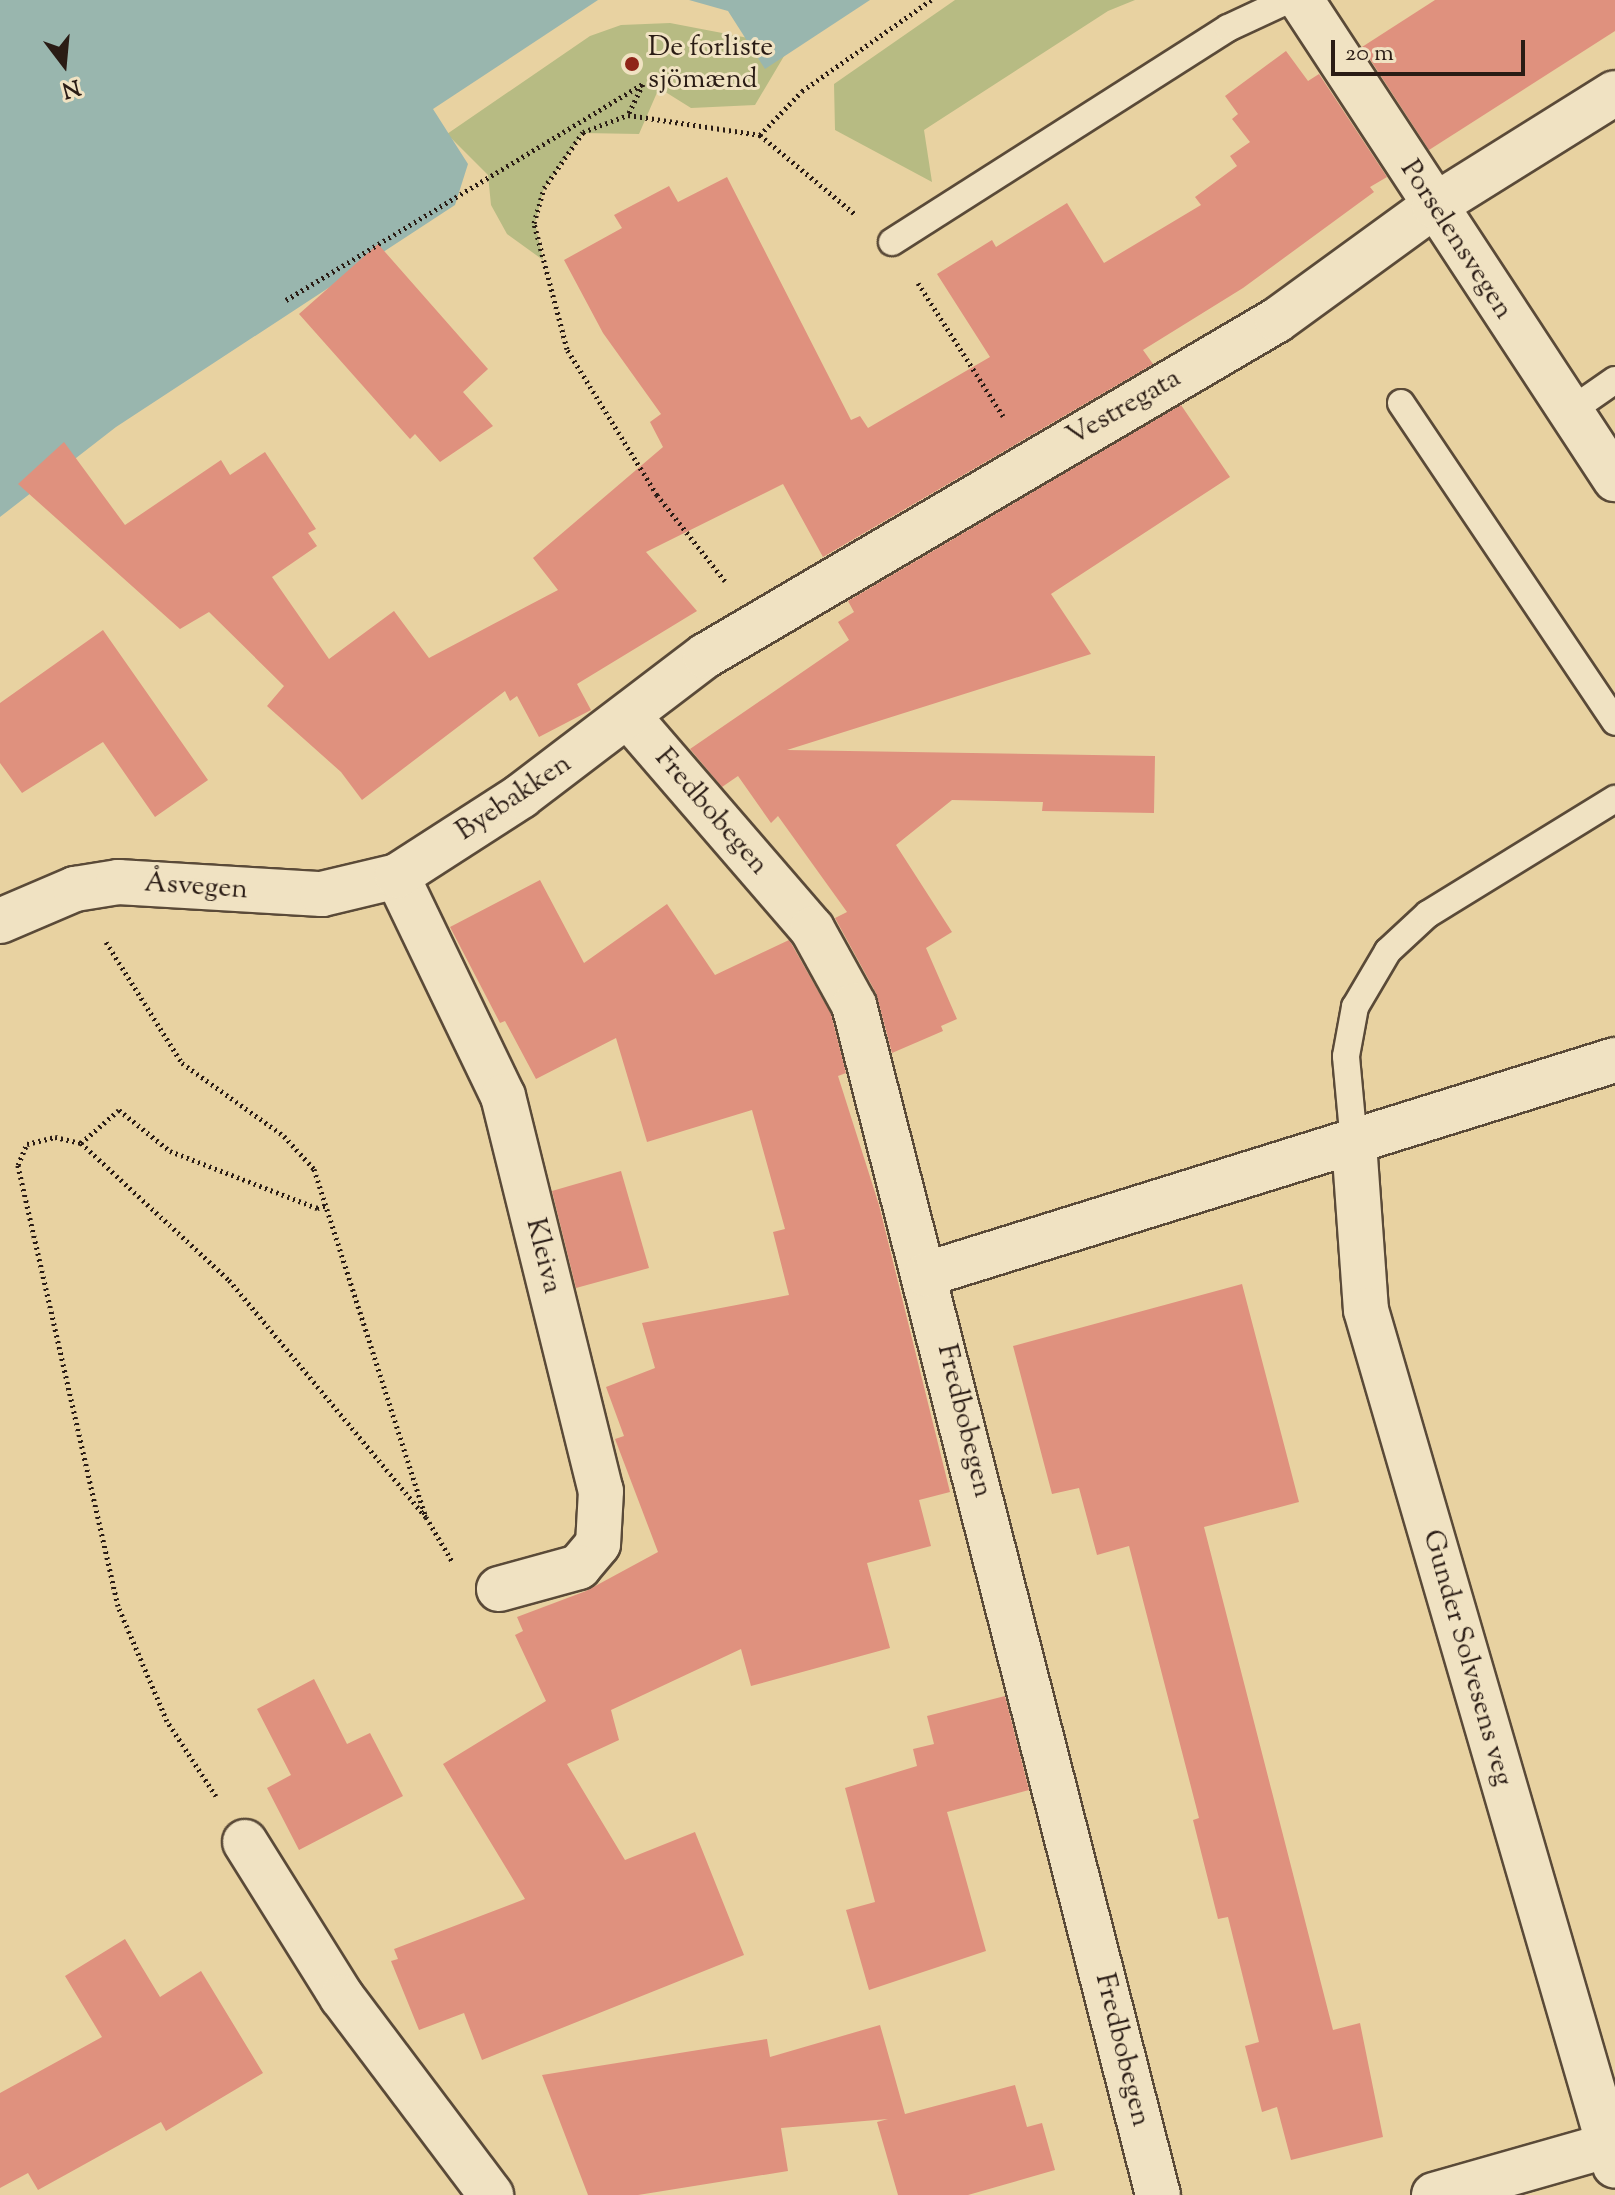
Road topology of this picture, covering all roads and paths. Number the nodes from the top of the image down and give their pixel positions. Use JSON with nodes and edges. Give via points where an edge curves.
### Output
{"nodes":[{"id":1,"x":931,"y":0,"type":"edge"},
{"id":2,"x":1288,"y":0,"type":"edge"},
{"id":3,"x":1301,"y":0,"type":"edge"},
{"id":4,"x":1615,"y":93,"type":"edge"},
{"id":5,"x":628,"y":115,"type":"junction"},
{"id":6,"x":760,"y":135,"type":"junction"},
{"id":7,"x":1434,"y":206,"type":"junction"},
{"id":8,"x":892,"y":242,"type":"junction"},
{"id":9,"x":286,"y":300,"type":"dead end"},
{"id":10,"x":1615,"y":380,"type":"edge"},
{"id":11,"x":1401,"y":403,"type":"dead end"},
{"id":12,"x":1569,"y":412,"type":"junction"},
{"id":13,"x":1032,"y":461,"type":"junction"},
{"id":14,"x":1615,"y":479,"type":"edge"},
{"id":15,"x":757,"y":623,"type":"junction"},
{"id":16,"x":629,"y":717,"type":"junction"},
{"id":17,"x":1615,"y":722,"type":"edge"},
{"id":18,"x":1615,"y":799,"type":"edge"},
{"id":19,"x":397,"y":876,"type":"junction"},
{"id":20,"x":0,"y":921,"type":"edge"},
{"id":21,"x":119,"y":961,"type":"dead end"},
{"id":22,"x":1615,"y":1060,"type":"edge"},
{"id":23,"x":81,"y":1143,"type":"junction"},
{"id":24,"x":1354,"y":1143,"type":"junction"},
{"id":25,"x":327,"y":1205,"type":"junction"},
{"id":26,"x":927,"y":1274,"type":"junction"},
{"id":27,"x":426,"y":1517,"type":"junction"},
{"id":28,"x":499,"y":1589,"type":"joint"},
{"id":29,"x":245,"y":1842,"type":"joint"},
{"id":30,"x":1612,"y":2156,"type":"edge"},
{"id":31,"x":491,"y":2195,"type":"edge"},
{"id":32,"x":1158,"y":2195,"type":"edge"},
{"id":33,"x":1434,"y":2195,"type":"edge"}],
"edges":[{"from":1,"to":6,"type":"path","via":[[802,91]]},
{"from":2,"to":8,"type":"lane","via":[[1228,28]]},
{"from":3,"to":7,"type":"street","name":"Porselensvegen"},
{"from":4,"to":7,"type":"street","name":"Vestregata"},
{"from":5,"to":6,"type":"path"},
{"from":5,"to":9,"type":"path","via":[[643,84]]},
{"from":5,"to":15,"type":"path","via":[[583,132],[544,188],[534,223],[543,260],[567,349],[657,495]]},
{"from":6,"to":8,"type":"path"},
{"from":7,"to":12,"type":"street","name":"Porselensvegen"},
{"from":7,"to":13,"type":"street","name":"Vestregata","via":[[1277,320]]},
{"from":8,"to":13,"type":"path"},
{"from":10,"to":12,"type":"lane"},
{"from":11,"to":17,"type":"lane"},
{"from":12,"to":14,"type":"street","name":"Porselensvegen"},
{"from":13,"to":15,"type":"street","name":"Vestregata"},
{"from":15,"to":16,"type":"street","name":"Vestregata","via":[[705,656]]},
{"from":16,"to":19,"type":"street","name":"Byebakken","via":[[521,796]]},
{"from":16,"to":26,"type":"street","name":"Fredbobegen","via":[[812,929],[854,1005]]},
{"from":18,"to":24,"type":"lane","via":[[1428,914],[1388,951],[1355,1007],[1346,1056]]},
{"from":19,"to":20,"type":"street","name":"Åsvegen","via":[[322,894],[118,882],[75,889]]},
{"from":19,"to":28,"type":"street","name":"Kleiva","via":[[503,1096],[601,1491],[598,1544],[579,1567]]},
{"from":21,"to":25,"type":"path","via":[[182,1063],[284,1136],[314,1169]]},
{"from":22,"to":24,"type":"street"},
{"from":23,"to":25,"type":"path","via":[[119,1110],[170,1151],[317,1208]]},
{"from":23,"to":27,"type":"path","via":[[229,1280]]},
{"from":23,"to":29,"type":"path","via":[[55,1137],[27,1144],[18,1165],[118,1606],[167,1721]]},
{"from":24,"to":26,"type":"street"},
{"from":24,"to":30,"type":"street","name":"Gunder Solvesens veg","via":[[1366,1310]]},
{"from":25,"to":27,"type":"path"},
{"from":26,"to":32,"type":"street","name":"Fredbobegen"},
{"from":27,"to":28,"type":"path","via":[[443,1552],[478,1586]]},
{"from":29,"to":31,"type":"street","via":[[342,1997]]},
{"from":30,"to":33,"type":"street"}]}
